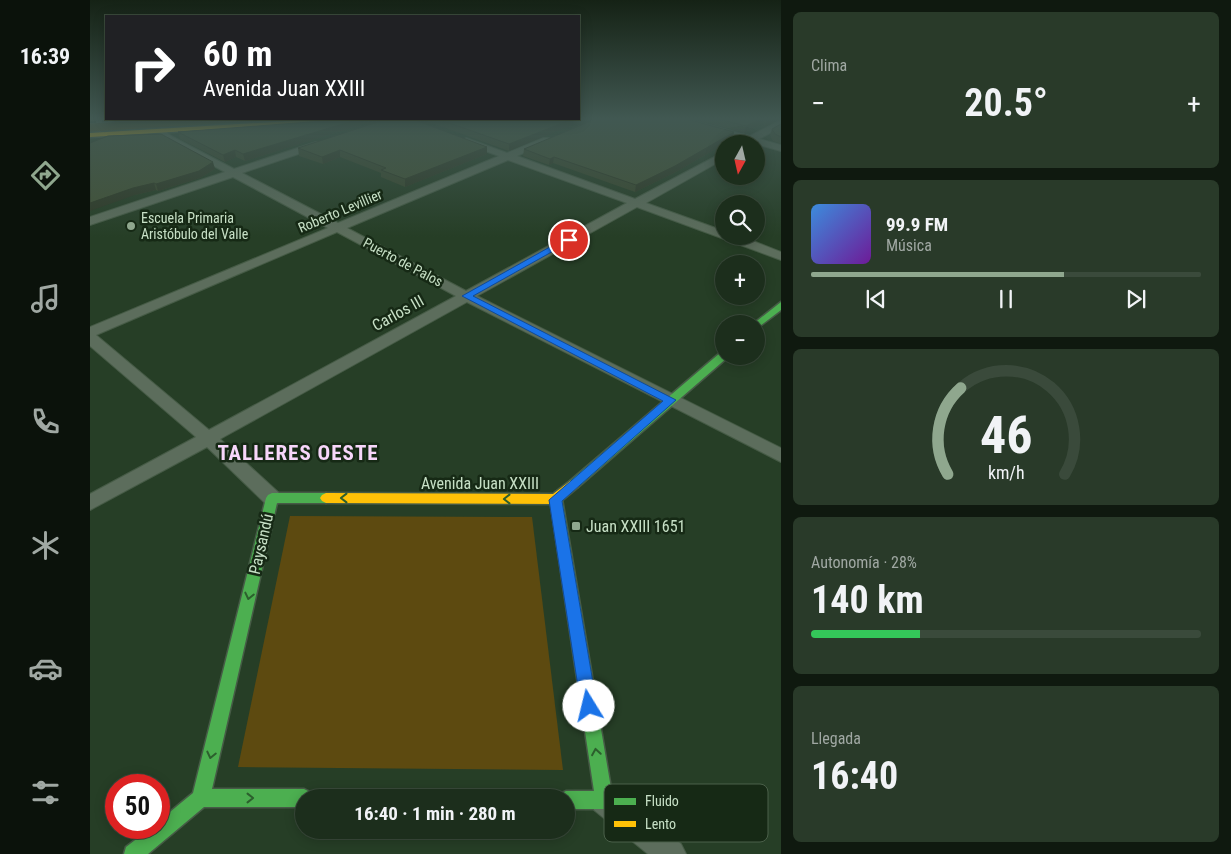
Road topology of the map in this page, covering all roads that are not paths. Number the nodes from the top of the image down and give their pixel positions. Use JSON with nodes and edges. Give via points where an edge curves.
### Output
{"nodes":[{"id":1,"x":206,"y":158,"type":"edge"},
{"id":2,"x":279,"y":158,"type":"edge"},
{"id":3,"x":505,"y":158,"type":"edge"},
{"id":4,"x":514,"y":158,"type":"edge"},
{"id":5,"x":715,"y":160,"type":"edge"},
{"id":6,"x":235,"y":173,"type":"junction"},
{"id":7,"x":637,"y":203,"type":"junction"},
{"id":8,"x":90,"y":221,"type":"edge"},
{"id":9,"x":338,"y":228,"type":"junction"},
{"id":10,"x":715,"y":232,"type":"edge"},
{"id":11,"x":752,"y":245,"type":"edge"},
{"id":12,"x":781,"y":256,"type":"edge"},
{"id":13,"x":466,"y":296,"type":"junction"},
{"id":14,"x":781,"y":305,"type":"edge"},
{"id":15,"x":765,"y":318,"type":"edge"},
{"id":16,"x":90,"y":332,"type":"edge"},
{"id":17,"x":90,"y":338,"type":"edge"},
{"id":18,"x":715,"y":362,"type":"edge"},
{"id":19,"x":671,"y":400,"type":"junction"},
{"id":20,"x":208,"y":438,"type":"junction"},
{"id":21,"x":781,"y":456,"type":"edge"},
{"id":22,"x":272,"y":498,"type":"junction"},
{"id":23,"x":556,"y":500,"type":"junction"},
{"id":24,"x":90,"y":503,"type":"edge"},
{"id":25,"x":201,"y":798,"type":"junction"},
{"id":26,"x":295,"y":798,"type":"edge"},
{"id":27,"x":575,"y":800,"type":"edge"},
{"id":28,"x":604,"y":800,"type":"joint"},
{"id":29,"x":656,"y":842,"type":"edge"},
{"id":30,"x":133,"y":854,"type":"edge"},
{"id":31,"x":671,"y":854,"type":"edge"}],
"edges":[{"from":1,"to":6,"type":"street","name":"Puerto de Palos"},
{"from":2,"to":6,"type":"street"},
{"from":3,"to":9,"type":"street","name":"Roberto Levillier"},
{"from":4,"to":7,"type":"street"},
{"from":5,"to":7,"type":"street","name":"Carlos III"},
{"from":6,"to":8,"type":"street"},
{"from":6,"to":9,"type":"street","name":"Puerto de Palos"},
{"from":7,"to":10,"type":"street"},
{"from":7,"to":13,"type":"street","name":"Carlos III"},
{"from":9,"to":13,"type":"street","name":"Puerto de Palos"},
{"from":9,"to":16,"type":"street","name":"Roberto Levillier"},
{"from":11,"to":12,"type":"street"},
{"from":13,"to":19,"type":"street","name":"Puerto de Palos"},
{"from":13,"to":20,"type":"street","name":"Carlos III"},
{"from":14,"to":15,"type":"main road"},
{"from":17,"to":20,"type":"street","name":"Paysandú"},
{"from":18,"to":19,"type":"main road","name":"Avenida Juan XXIII"},
{"from":19,"to":21,"type":"street","name":"Puerto de Palos"},
{"from":19,"to":23,"type":"main road","name":"Avenida Juan XXIII"},
{"from":20,"to":22,"type":"street","name":"Paysandú"},
{"from":20,"to":24,"type":"street","name":"Carlos III"},
{"from":23,"to":22,"type":"main road","name":"Avenida Juan XXIII","one_way":true},
{"from":22,"to":25,"type":"main road","name":"Paysandú","one_way":true},
{"from":28,"to":23,"type":"main road","one_way":true},
{"from":25,"to":26,"type":"main road","one_way":true},
{"from":25,"to":30,"type":"main road"},
{"from":27,"to":28,"type":"main road"},
{"from":29,"to":31,"type":"street"}]}
